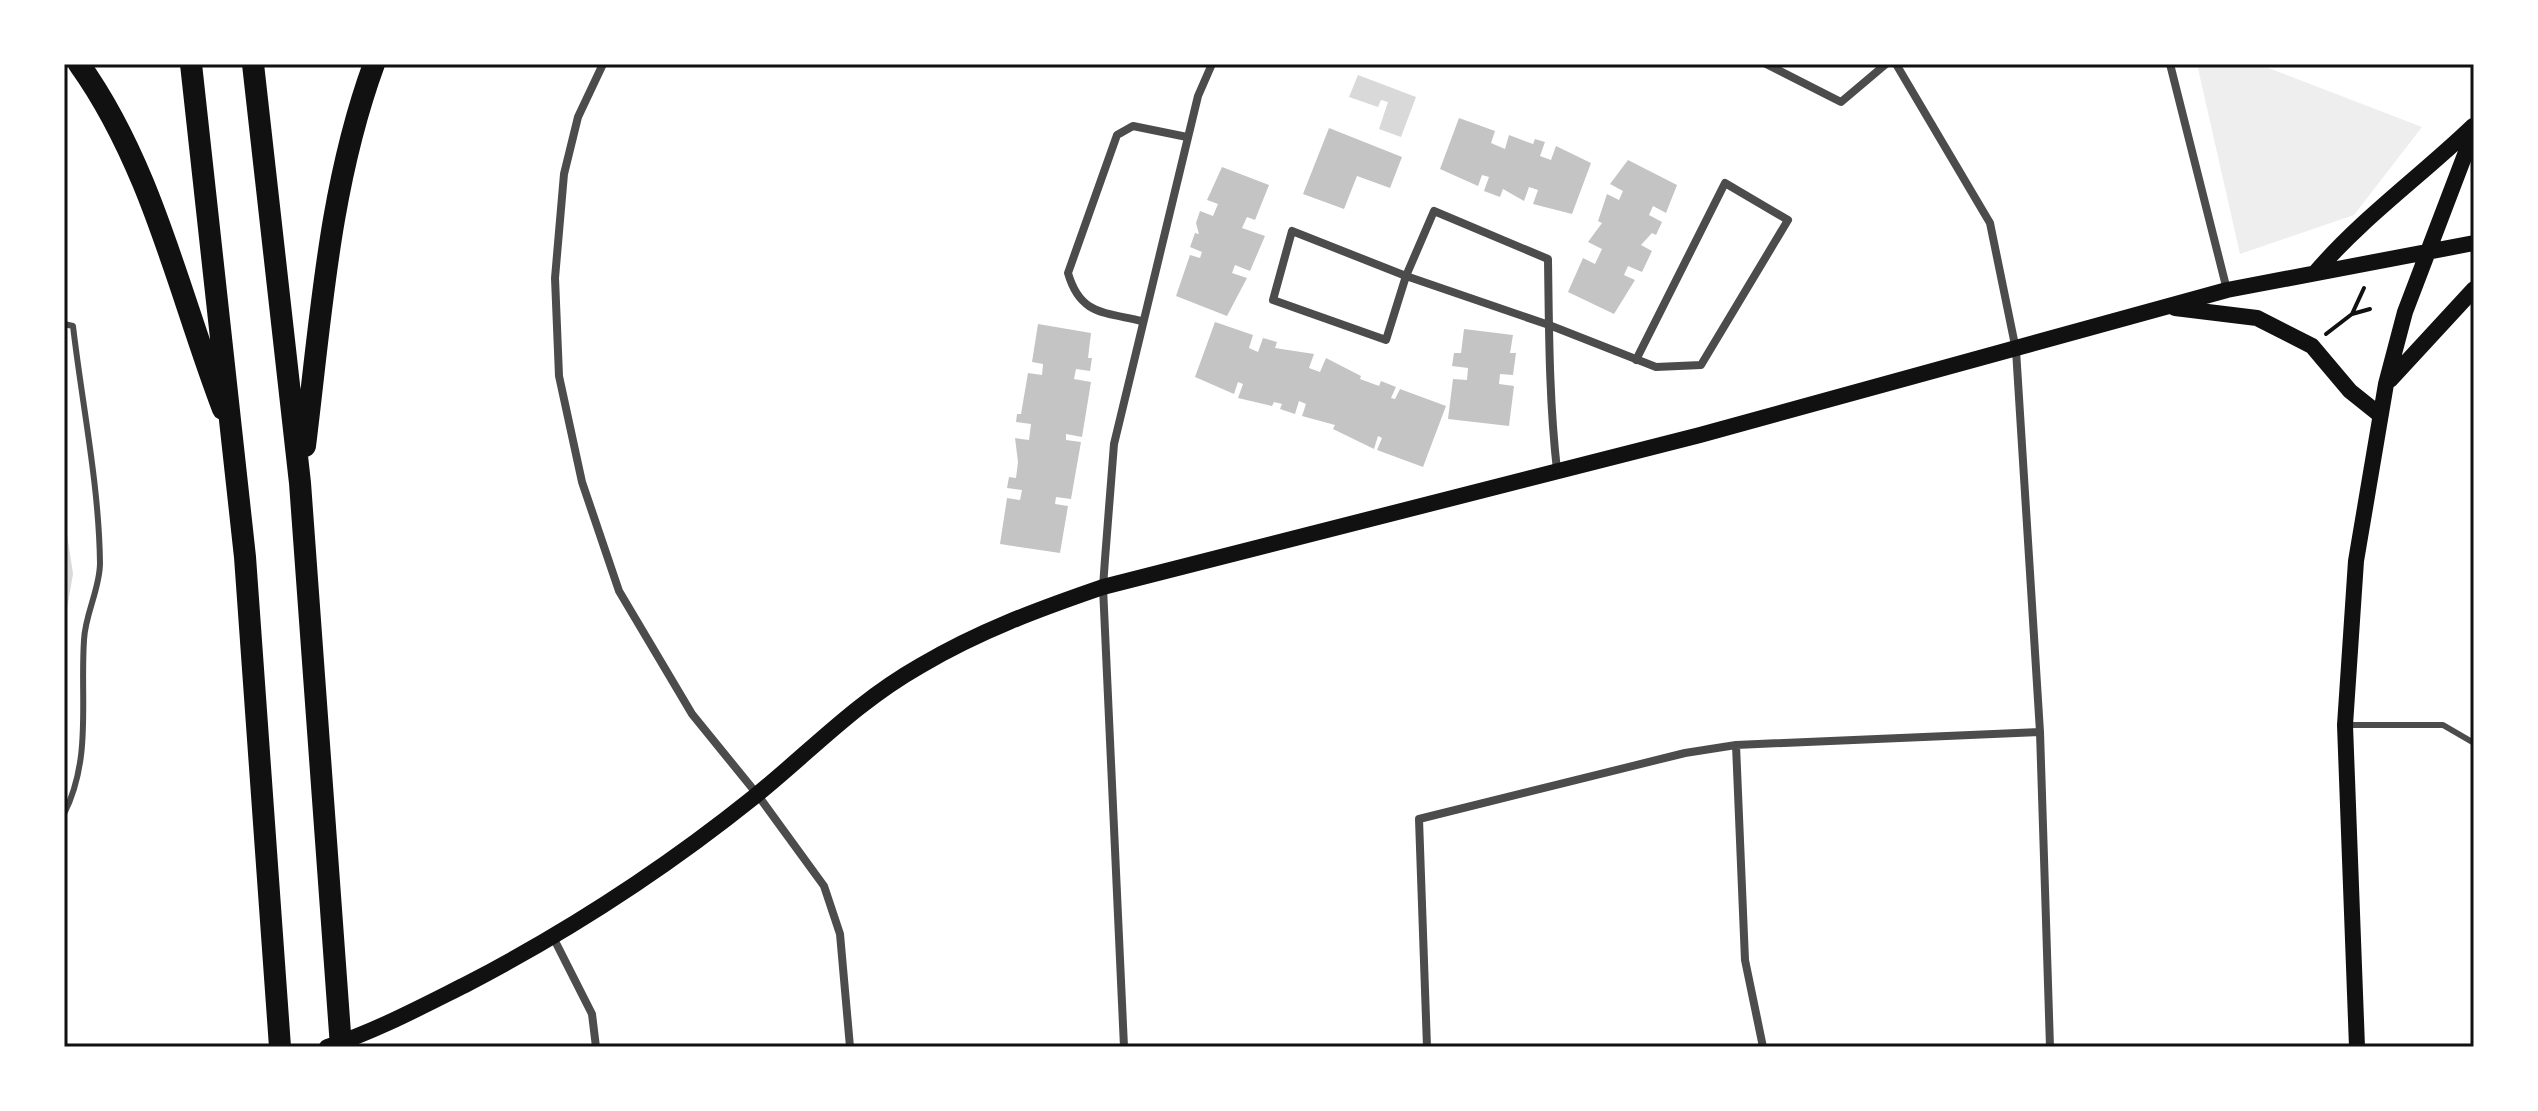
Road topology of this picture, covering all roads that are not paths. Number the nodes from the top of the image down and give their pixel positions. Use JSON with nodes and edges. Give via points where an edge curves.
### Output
{"nodes":[{"id":1,"x":79,"y":64,"type":"edge"},
{"id":2,"x":191,"y":64,"type":"edge"},
{"id":3,"x":253,"y":64,"type":"edge"},
{"id":4,"x":374,"y":64,"type":"edge"},
{"id":5,"x":603,"y":64,"type":"edge"},
{"id":6,"x":1212,"y":64,"type":"edge"},
{"id":7,"x":1766,"y":64,"type":"edge"},
{"id":8,"x":1886,"y":64,"type":"edge"},
{"id":9,"x":1896,"y":64,"type":"edge"},
{"id":10,"x":2170,"y":64,"type":"edge"},
{"id":11,"x":2474,"y":128,"type":"edge"},
{"id":12,"x":1187,"y":137,"type":"junction"},
{"id":13,"x":2474,"y":243,"type":"edge"},
{"id":14,"x":2427,"y":251,"type":"junction"},
{"id":15,"x":2315,"y":273,"type":"junction"},
{"id":16,"x":1406,"y":276,"type":"junction"},
{"id":17,"x":2474,"y":289,"type":"edge"},
{"id":18,"x":2227,"y":290,"type":"junction"},
{"id":19,"x":2167,"y":307,"type":"junction"},
{"id":20,"x":1142,"y":321,"type":"junction"},
{"id":21,"x":64,"y":324,"type":"edge"},
{"id":22,"x":1549,"y":325,"type":"junction"},
{"id":23,"x":2016,"y":350,"type":"junction"},
{"id":24,"x":1636,"y":360,"type":"junction"},
{"id":25,"x":2386,"y":384,"type":"junction"},
{"id":26,"x":2380,"y":415,"type":"junction"},
{"id":27,"x":234,"y":437,"type":"junction"},
{"id":28,"x":1558,"y":471,"type":"junction"},
{"id":29,"x":300,"y":483,"type":"junction"},
{"id":30,"x":1103,"y":587,"type":"junction"},
{"id":31,"x":2345,"y":725,"type":"junction"},
{"id":32,"x":2040,"y":732,"type":"junction"},
{"id":33,"x":2474,"y":743,"type":"edge"},
{"id":34,"x":1736,"y":745,"type":"junction"},
{"id":35,"x":757,"y":794,"type":"junction"},
{"id":36,"x":64,"y":814,"type":"edge"},
{"id":37,"x":554,"y":939,"type":"junction"},
{"id":38,"x":280,"y":1047,"type":"edge"},
{"id":39,"x":327,"y":1047,"type":"edge"},
{"id":40,"x":341,"y":1047,"type":"edge"},
{"id":41,"x":596,"y":1047,"type":"edge"},
{"id":42,"x":850,"y":1047,"type":"edge"},
{"id":43,"x":1124,"y":1047,"type":"edge"},
{"id":44,"x":1427,"y":1047,"type":"edge"},
{"id":45,"x":1763,"y":1047,"type":"edge"},
{"id":46,"x":2050,"y":1047,"type":"edge"},
{"id":47,"x":2357,"y":1047,"type":"edge"}],
"edges":[{"from":1,"to":27,"type":"highway","via":[[148,199]]},
{"from":2,"to":27,"type":"highway"},
{"from":3,"to":29,"type":"highway"},
{"from":4,"to":29,"type":"highway","via":[[333,213]]},
{"from":5,"to":35,"type":"street","via":[[578,117],[564,174],[555,278],[559,376],[582,482],[619,591],[692,714]]},
{"from":6,"to":12,"type":"street"},
{"from":7,"to":8,"type":"street","via":[[1841,102]]},
{"from":9,"to":23,"type":"street","via":[[1990,223]]},
{"from":10,"to":18,"type":"street"},
{"from":11,"to":14,"type":"main road"},
{"from":11,"to":15,"type":"main road","via":[[2344,239]]},
{"from":12,"to":20,"type":"street"},
{"from":12,"to":20,"type":"street","via":[[1133,126],[1117,135],[1068,273],[1074,294],[1087,308]]},
{"from":13,"to":14,"type":"main road"},
{"from":14,"to":15,"type":"main road"},
{"from":14,"to":25,"type":"main road"},
{"from":15,"to":18,"type":"main road"},
{"from":16,"to":16,"type":"street","via":[[1292,231],[1273,300],[1386,340]]},
{"from":16,"to":22,"type":"street"},
{"from":16,"to":22,"type":"street","via":[[1434,211],[1548,259]]},
{"from":17,"to":25,"type":"main road"},
{"from":18,"to":19,"type":"main road"},
{"from":19,"to":23,"type":"main road"},
{"from":19,"to":26,"type":"main road","via":[[2257,318],[2312,346],[2350,391]]},
{"from":20,"to":30,"type":"street","via":[[1114,444]]},
{"from":21,"to":36,"type":"lane","via":[[73,326],[93,467],[100,566],[84,638],[82,762],[77,789]]},
{"from":22,"to":24,"type":"street"},
{"from":22,"to":28,"type":"street"},
{"from":23,"to":28,"type":"main road"},
{"from":23,"to":32,"type":"street"},
{"from":24,"to":24,"type":"street","via":[[1656,367],[1701,365],[1788,220],[1725,183]]},
{"from":25,"to":26,"type":"main road"},
{"from":26,"to":31,"type":"main road","via":[[2356,561]]},
{"from":27,"to":38,"type":"highway"},
{"from":28,"to":30,"type":"main road"},
{"from":29,"to":40,"type":"highway"},
{"from":30,"to":35,"type":"main road","via":[[1007,620],[918,666],[836,723]]},
{"from":30,"to":43,"type":"street"},
{"from":31,"to":33,"type":"lane","via":[[2443,725]]},
{"from":31,"to":47,"type":"main road"},
{"from":32,"to":34,"type":"street"},
{"from":32,"to":46,"type":"street"},
{"from":34,"to":44,"type":"street","via":[[1419,819]]},
{"from":34,"to":45,"type":"street","via":[[1745,960]]},
{"from":35,"to":37,"type":"main road","via":[[655,874]]},
{"from":35,"to":42,"type":"street","via":[[824,886],[840,934]]},
{"from":37,"to":39,"type":"main road"},
{"from":37,"to":41,"type":"street","via":[[592,1014]]}]}
